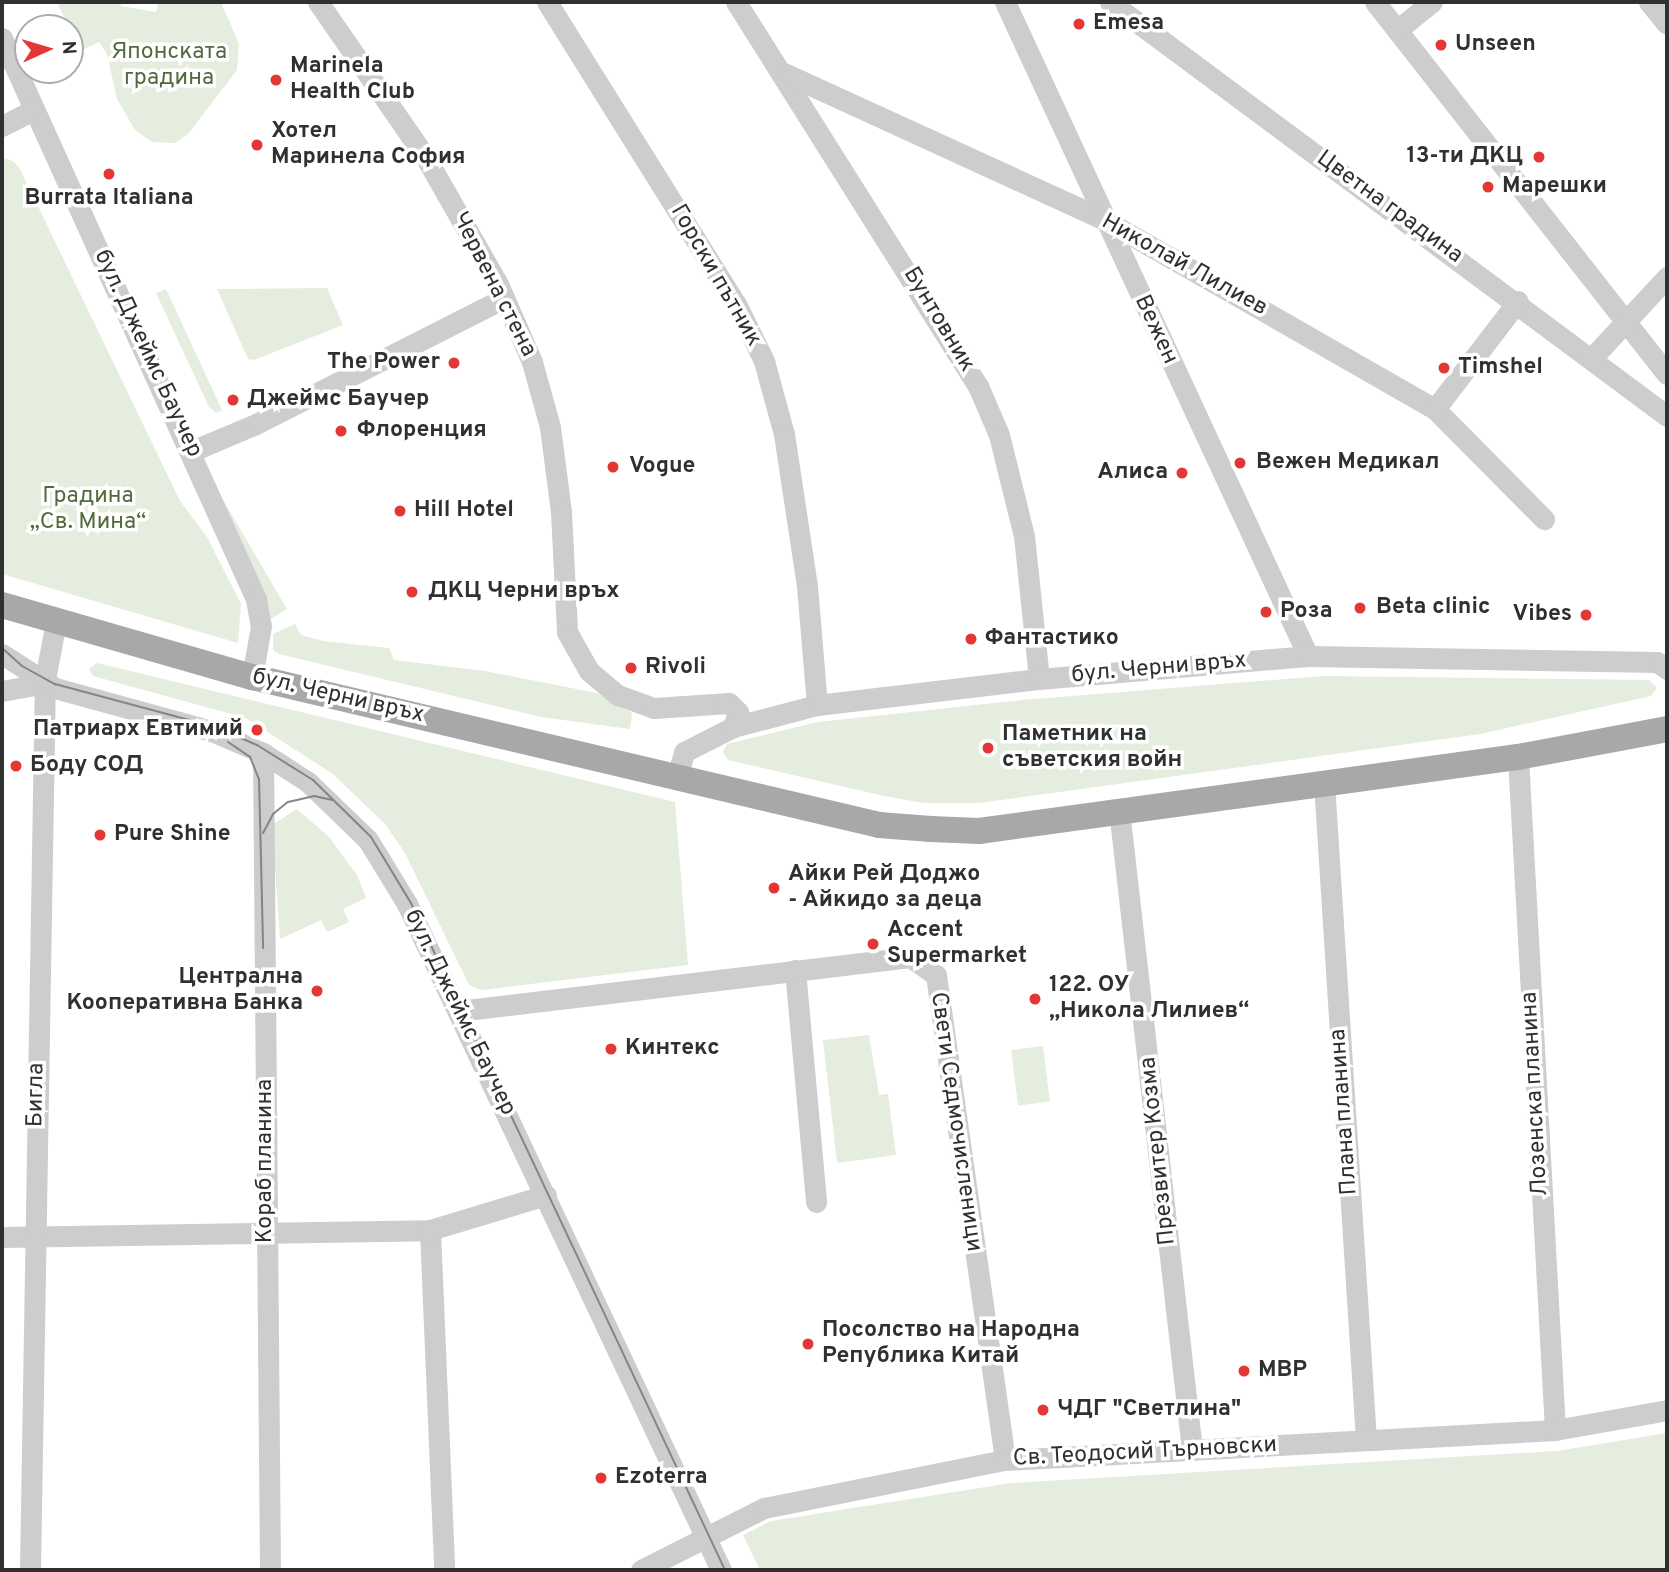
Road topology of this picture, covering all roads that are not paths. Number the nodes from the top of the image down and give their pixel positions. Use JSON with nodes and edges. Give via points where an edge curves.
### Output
{"nodes":[{"id":1,"x":317,"y":2,"type":"edge"},
{"id":2,"x":547,"y":2,"type":"edge"},
{"id":3,"x":736,"y":2,"type":"edge"},
{"id":4,"x":1005,"y":2,"type":"edge"},
{"id":5,"x":1110,"y":2,"type":"edge"},
{"id":6,"x":1375,"y":2,"type":"edge"},
{"id":7,"x":1432,"y":2,"type":"edge"},
{"id":8,"x":1649,"y":2,"type":"edge"},
{"id":9,"x":1667,"y":24,"type":"edge"},
{"id":10,"x":1397,"y":30,"type":"junction"},
{"id":11,"x":2,"y":38,"type":"edge"},
{"id":12,"x":783,"y":73,"type":"junction"},
{"id":13,"x":34,"y":110,"type":"junction"},
{"id":14,"x":2,"y":126,"type":"edge"},
{"id":15,"x":1103,"y":219,"type":"junction"},
{"id":16,"x":1667,"y":277,"type":"edge"},
{"id":17,"x":505,"y":298,"type":"junction"},
{"id":18,"x":1518,"y":301,"type":"junction"},
{"id":19,"x":1626,"y":321,"type":"junction"},
{"id":20,"x":1591,"y":359,"type":"junction"},
{"id":21,"x":1667,"y":374,"type":"edge"},
{"id":22,"x":1436,"y":409,"type":"junction"},
{"id":23,"x":1667,"y":416,"type":"edge"},
{"id":24,"x":192,"y":451,"type":"junction"},
{"id":25,"x":1544,"y":519,"type":"dead end"},
{"id":26,"x":2,"y":605,"type":"edge"},
{"id":27,"x":56,"y":622,"type":"junction"},
{"id":28,"x":2,"y":654,"type":"edge"},
{"id":29,"x":1308,"y":656,"type":"junction"},
{"id":30,"x":1667,"y":669,"type":"edge"},
{"id":31,"x":252,"y":677,"type":"junction"},
{"id":32,"x":1039,"y":679,"type":"junction"},
{"id":33,"x":45,"y":683,"type":"junction"},
{"id":34,"x":2,"y":691,"type":"edge"},
{"id":35,"x":817,"y":705,"type":"junction"},
{"id":36,"x":733,"y":727,"type":"junction"},
{"id":37,"x":1667,"y":729,"type":"edge"},
{"id":38,"x":264,"y":753,"type":"junction"},
{"id":39,"x":1518,"y":757,"type":"junction"},
{"id":40,"x":677,"y":777,"type":"junction"},
{"id":41,"x":1324,"y":783,"type":"junction"},
{"id":42,"x":1119,"y":810,"type":"junction"},
{"id":43,"x":795,"y":970,"type":"junction"},
{"id":44,"x":458,"y":1011,"type":"junction"},
{"id":45,"x":546,"y":1195,"type":"junction"},
{"id":46,"x":816,"y":1202,"type":"dead end"},
{"id":47,"x":430,"y":1230,"type":"junction"},
{"id":48,"x":266,"y":1236,"type":"junction"},
{"id":49,"x":2,"y":1237,"type":"edge"},
{"id":50,"x":34,"y":1238,"type":"junction"},
{"id":51,"x":1667,"y":1410,"type":"edge"},
{"id":52,"x":1555,"y":1430,"type":"junction"},
{"id":53,"x":1366,"y":1440,"type":"junction"},
{"id":54,"x":1192,"y":1450,"type":"junction"},
{"id":55,"x":1005,"y":1460,"type":"junction"},
{"id":56,"x":706,"y":1539,"type":"junction"},
{"id":57,"x":30,"y":1570,"type":"edge"},
{"id":58,"x":270,"y":1570,"type":"edge"},
{"id":59,"x":444,"y":1570,"type":"edge"},
{"id":60,"x":641,"y":1570,"type":"edge"},
{"id":61,"x":721,"y":1570,"type":"edge"}],
"edges":[{"from":1,"to":17,"type":"street","name":"Червена стена","via":[[426,158]]},
{"from":2,"to":35,"type":"street","name":"Горски пътник","via":[[736,304],[764,361],[788,459],[807,586]]},
{"from":3,"to":12,"type":"street","name":"Бунтовник"},
{"from":4,"to":15,"type":"street","name":"Вежен"},
{"from":5,"to":18,"type":"street","name":"Цветна градина"},
{"from":6,"to":10,"type":"street"},
{"from":7,"to":10,"type":"street"},
{"from":8,"to":9,"type":"street"},
{"from":10,"to":19,"type":"street"},
{"from":11,"to":13,"type":"street","name":"бул. Джеймс Баучер"},
{"from":12,"to":15,"type":"street","name":"Николай Лилиев"},
{"from":12,"to":32,"type":"street","name":"Бунтовник","via":[[978,386],[999,435],[1024,536]]},
{"from":13,"to":14,"type":"street"},
{"from":13,"to":24,"type":"street","name":"бул. Джеймс Баучер"},
{"from":15,"to":22,"type":"street","name":"Николай Лилиев"},
{"from":15,"to":29,"type":"street","name":"Вежен"},
{"from":16,"to":19,"type":"street"},
{"from":17,"to":24,"type":"street","via":[[256,424]]},
{"from":17,"to":36,"type":"street","name":"Червена стена","via":[[532,362],[550,427],[561,512],[567,632],[589,671],[618,695],[654,708],[729,703],[738,712]]},
{"from":18,"to":20,"type":"street","name":"Цветна градина"},
{"from":18,"to":22,"type":"street"},
{"from":19,"to":20,"type":"street"},
{"from":19,"to":21,"type":"street"},
{"from":20,"to":23,"type":"street","name":"Цветна градина"},
{"from":22,"to":25,"type":"street","name":"Николай Лилиев"},
{"from":24,"to":31,"type":"street","name":"бул. Джеймс Баучер","via":[[261,614]]},
{"from":26,"to":27,"type":"main road","name":"бул. Черни връх"},
{"from":27,"to":31,"type":"main road","name":"бул. Черни връх"},
{"from":27,"to":33,"type":"street","name":"Бигла"},
{"from":28,"to":33,"type":"street","name":"бул. Джеймс Баучер"},
{"from":29,"to":30,"type":"street","name":"бул. Черни връх","via":[[1657,662]]},
{"from":29,"to":32,"type":"street","name":"бул. Черни връх"},
{"from":31,"to":40,"type":"main road","name":"бул. Черни връх"},
{"from":32,"to":35,"type":"street","name":"бул. Черни връх"},
{"from":33,"to":34,"type":"street"},
{"from":33,"to":38,"type":"street","name":"бул. Джеймс Баучер","via":[[212,731]]},
{"from":33,"to":50,"type":"street","name":"Бигла"},
{"from":35,"to":36,"type":"street","name":"бул. Черни връх"},
{"from":36,"to":40,"type":"street","name":"бул. Черни връх","via":[[684,752]]},
{"from":37,"to":39,"type":"main road","name":"бул. Черни връх"},
{"from":38,"to":44,"type":"street","name":"бул. Джеймс Баучер","via":[[318,790],[368,840],[395,882]]},
{"from":38,"to":48,"type":"street","name":"Кораб планина"},
{"from":39,"to":41,"type":"main road","name":"бул. Черни връх"},
{"from":39,"to":52,"type":"street","name":"Лозенска планина"},
{"from":40,"to":42,"type":"main road","name":"бул. Черни връх","via":[[879,825],[931,829],[979,831]]},
{"from":41,"to":42,"type":"main road","name":"бул. Черни връх"},
{"from":41,"to":53,"type":"street","name":"Плана планина"},
{"from":42,"to":54,"type":"street","name":"Презвитер Козма"},
{"from":43,"to":44,"type":"street","name":"Свети Седмочисленици"},
{"from":43,"to":46,"type":"street"},
{"from":43,"to":55,"type":"street","name":"Свети Седмочисленици","via":[[910,957],[936,975]]},
{"from":44,"to":45,"type":"street","name":"бул. Джеймс Баучер"},
{"from":45,"to":47,"type":"street"},
{"from":45,"to":56,"type":"street","name":"бул. Джеймс Баучер"},
{"from":47,"to":48,"type":"street"},
{"from":47,"to":59,"type":"street"},
{"from":48,"to":50,"type":"street"},
{"from":48,"to":58,"type":"street","name":"Кораб планина"},
{"from":49,"to":50,"type":"street"},
{"from":50,"to":57,"type":"street","name":"Бигла"},
{"from":51,"to":52,"type":"street","name":"Св. Теодосий Търновски"},
{"from":52,"to":53,"type":"street","name":"Св. Теодосий Търновски"},
{"from":53,"to":54,"type":"street","name":"Св. Теодосий Търновски"},
{"from":54,"to":55,"type":"street","name":"Св. Теодосий Търновски"},
{"from":55,"to":56,"type":"street","name":"Св. Теодосий Търновски","via":[[764,1508]]},
{"from":56,"to":60,"type":"street","name":"Св. Теодосий Търновски"},
{"from":56,"to":61,"type":"street","name":"бул. Джеймс Баучер"}]}
